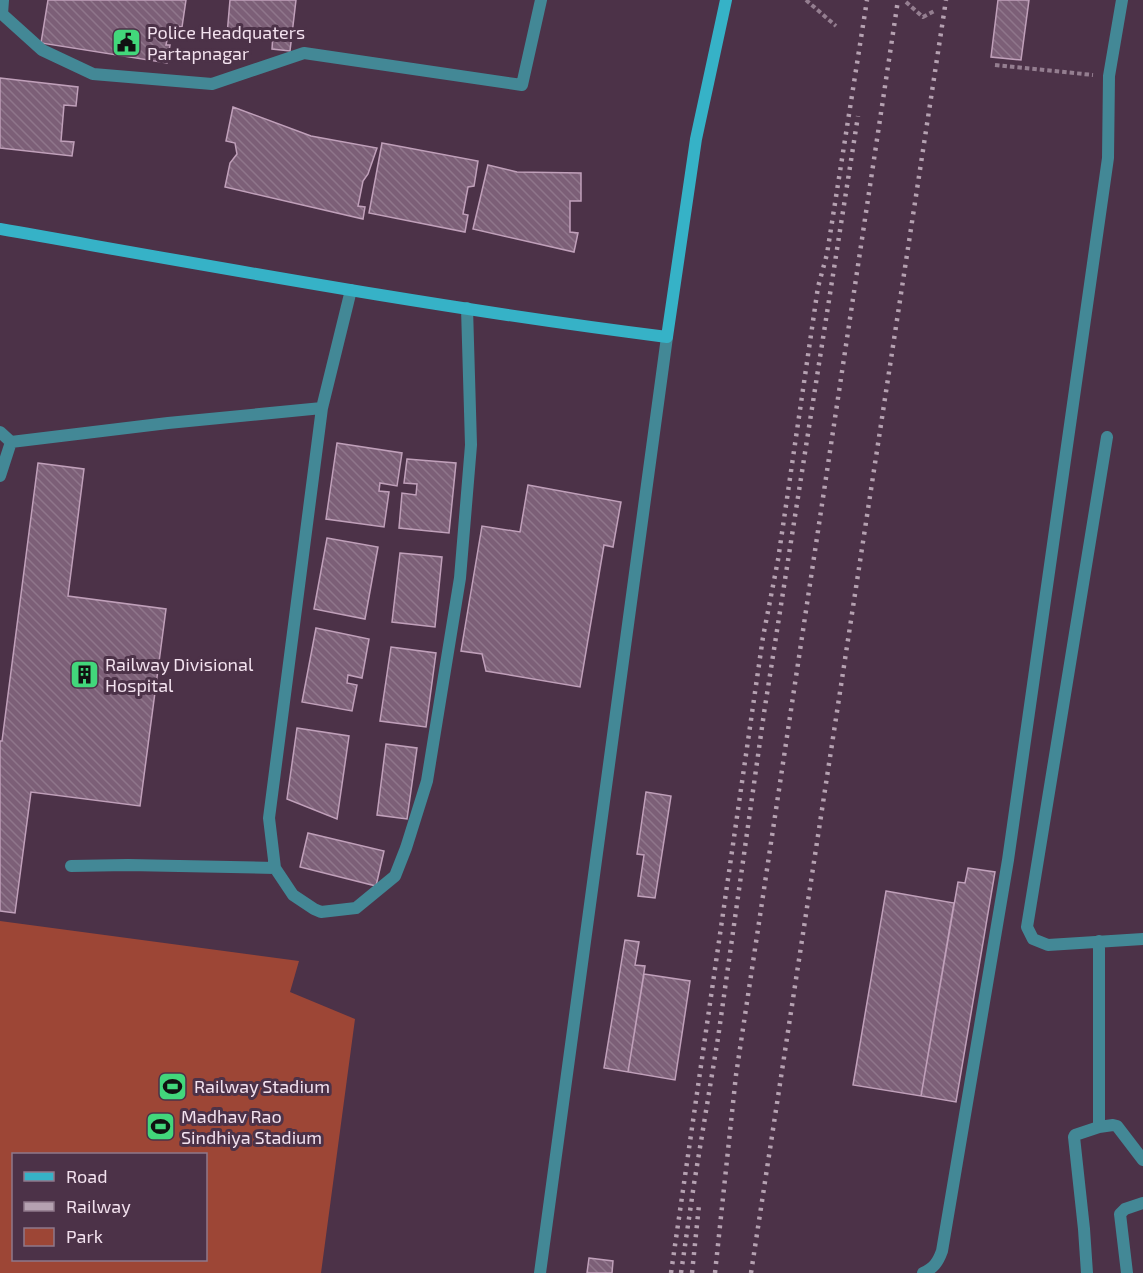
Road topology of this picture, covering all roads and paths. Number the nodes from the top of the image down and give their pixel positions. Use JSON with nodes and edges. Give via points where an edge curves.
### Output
{"nodes":[{"id":1,"x":3,"y":0,"type":"edge"},
{"id":2,"x":541,"y":0,"type":"edge"},
{"id":3,"x":726,"y":0,"type":"edge"},
{"id":4,"x":806,"y":0,"type":"edge"},
{"id":5,"x":1122,"y":0,"type":"edge"},
{"id":6,"x":906,"y":2,"type":"dead end"},
{"id":7,"x":936,"y":10,"type":"dead end"},
{"id":8,"x":1,"y":14,"type":"edge"},
{"id":9,"x":836,"y":26,"type":"dead end"},
{"id":10,"x":995,"y":65,"type":"dead end"},
{"id":11,"x":1109,"y":76,"type":"junction"},
{"id":12,"x":0,"y":229,"type":"edge"},
{"id":13,"x":351,"y":290,"type":"junction"},
{"id":14,"x":467,"y":308,"type":"junction"},
{"id":15,"x":667,"y":337,"type":"junction"},
{"id":16,"x":322,"y":408,"type":"junction"},
{"id":17,"x":0,"y":432,"type":"edge"},
{"id":18,"x":1107,"y":437,"type":"dead end"},
{"id":19,"x":11,"y":442,"type":"junction"},
{"id":20,"x":0,"y":476,"type":"edge"},
{"id":21,"x":71,"y":866,"type":"dead end"},
{"id":22,"x":275,"y":868,"type":"junction"},
{"id":23,"x":1143,"y":939,"type":"edge"},
{"id":24,"x":1099,"y":942,"type":"junction"},
{"id":25,"x":1100,"y":1127,"type":"junction"},
{"id":26,"x":1143,"y":1160,"type":"edge"},
{"id":27,"x":1143,"y":1203,"type":"edge"},
{"id":28,"x":540,"y":1273,"type":"edge"},
{"id":29,"x":923,"y":1273,"type":"edge"},
{"id":30,"x":1087,"y":1273,"type":"edge"},
{"id":31,"x":1127,"y":1273,"type":"edge"}],
"edges":[{"from":1,"to":8,"type":"street"},
{"from":2,"to":8,"type":"street","via":[[522,85],[304,53],[212,84],[93,74],[42,50]]},
{"from":3,"to":15,"type":"street","via":[[696,139]]},
{"from":4,"to":9,"type":"path"},
{"from":5,"to":11,"type":"street"},
{"from":6,"to":7,"type":"path","via":[[922,17]]},
{"from":10,"to":11,"type":"path"},
{"from":11,"to":29,"type":"street","via":[[1108,158],[1008,860],[942,1251],[933,1268]]},
{"from":12,"to":13,"type":"street"},
{"from":13,"to":14,"type":"street"},
{"from":13,"to":16,"type":"street"},
{"from":14,"to":15,"type":"street"},
{"from":14,"to":22,"type":"street","via":[[471,445],[460,578],[427,781],[406,848],[395,876],[356,908],[321,912],[314,909],[293,895]]},
{"from":15,"to":28,"type":"street"},
{"from":16,"to":19,"type":"street"},
{"from":16,"to":22,"type":"street","via":[[269,818]]},
{"from":17,"to":19,"type":"street"},
{"from":18,"to":24,"type":"street","via":[[1027,927],[1033,939],[1048,945]]},
{"from":19,"to":20,"type":"street"},
{"from":21,"to":22,"type":"street"},
{"from":23,"to":24,"type":"street"},
{"from":24,"to":25,"type":"street"},
{"from":25,"to":26,"type":"street","via":[[1117,1126]]},
{"from":25,"to":30,"type":"street","via":[[1074,1137]]},
{"from":27,"to":31,"type":"street","via":[[1120,1214]]}]}
